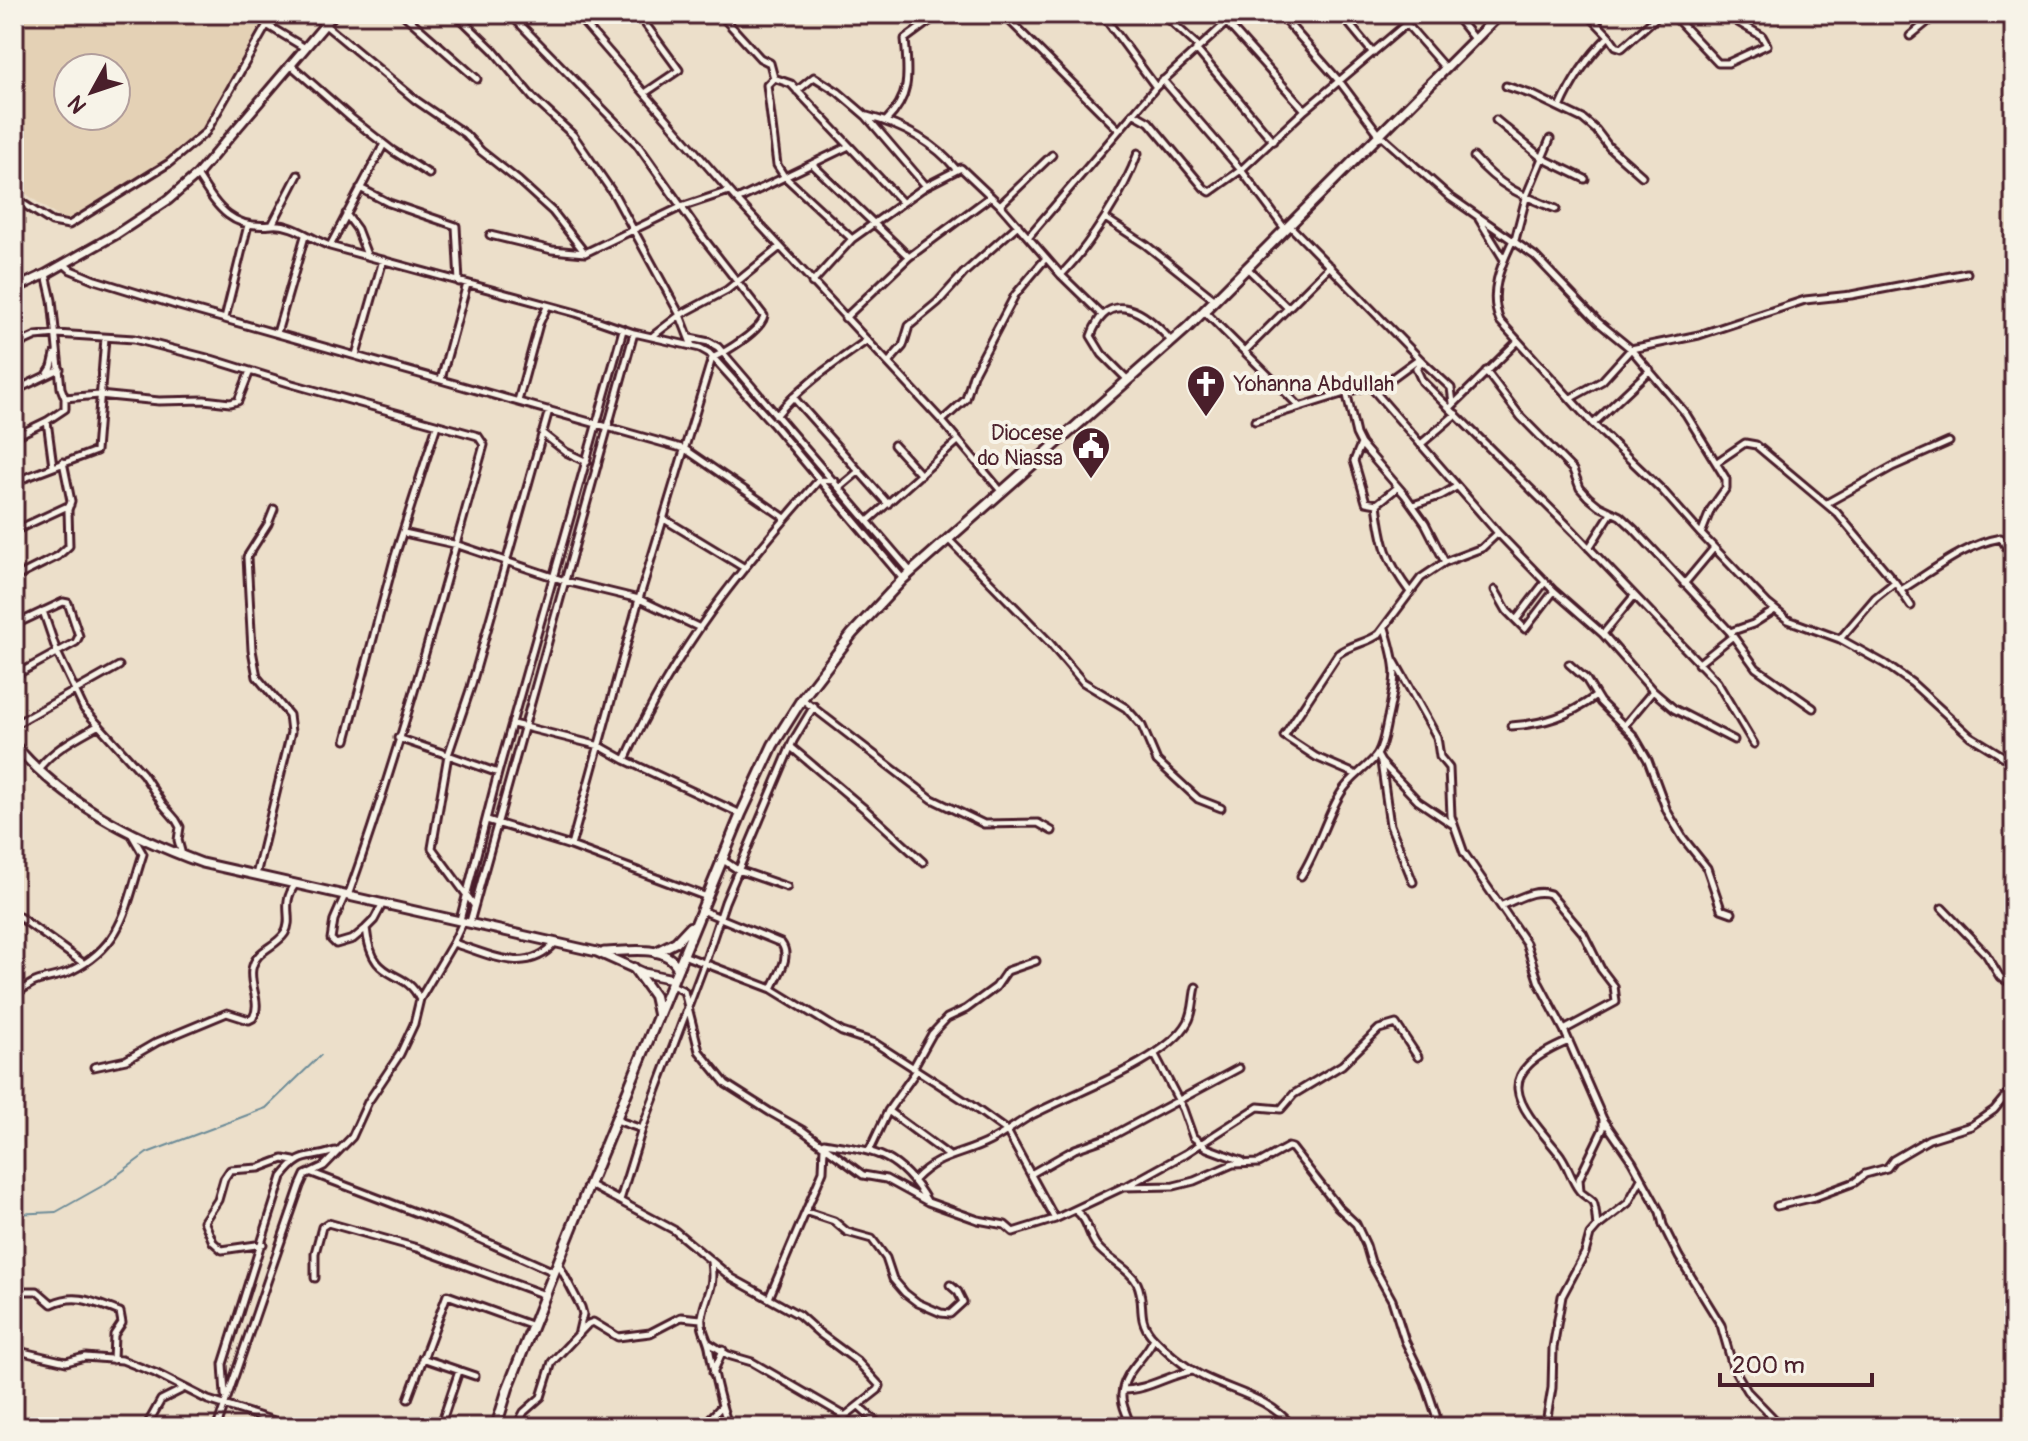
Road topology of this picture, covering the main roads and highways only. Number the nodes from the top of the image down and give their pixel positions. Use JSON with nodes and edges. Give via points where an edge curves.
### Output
{"nodes":[{"id":1,"x":1500,"y":14,"type":"edge"},
{"id":2,"x":700,"y":913,"type":"junction"},
{"id":3,"x":656,"y":952,"type":"road end"},
{"id":4,"x":634,"y":968,"type":"road end"},
{"id":5,"x":658,"y":1015,"type":"junction"},
{"id":6,"x":496,"y":1426,"type":"edge"}],
"edges":[{"from":1,"to":2,"type":"main road","via":[[1172,342],[903,579],[852,634],[773,745]]},
{"from":2,"to":3,"type":"main road","via":[[676,942]]},
{"from":2,"to":5,"type":"main road"},
{"from":4,"to":5,"type":"main road","via":[[654,996]]},
{"from":5,"to":6,"type":"main road"}]}
